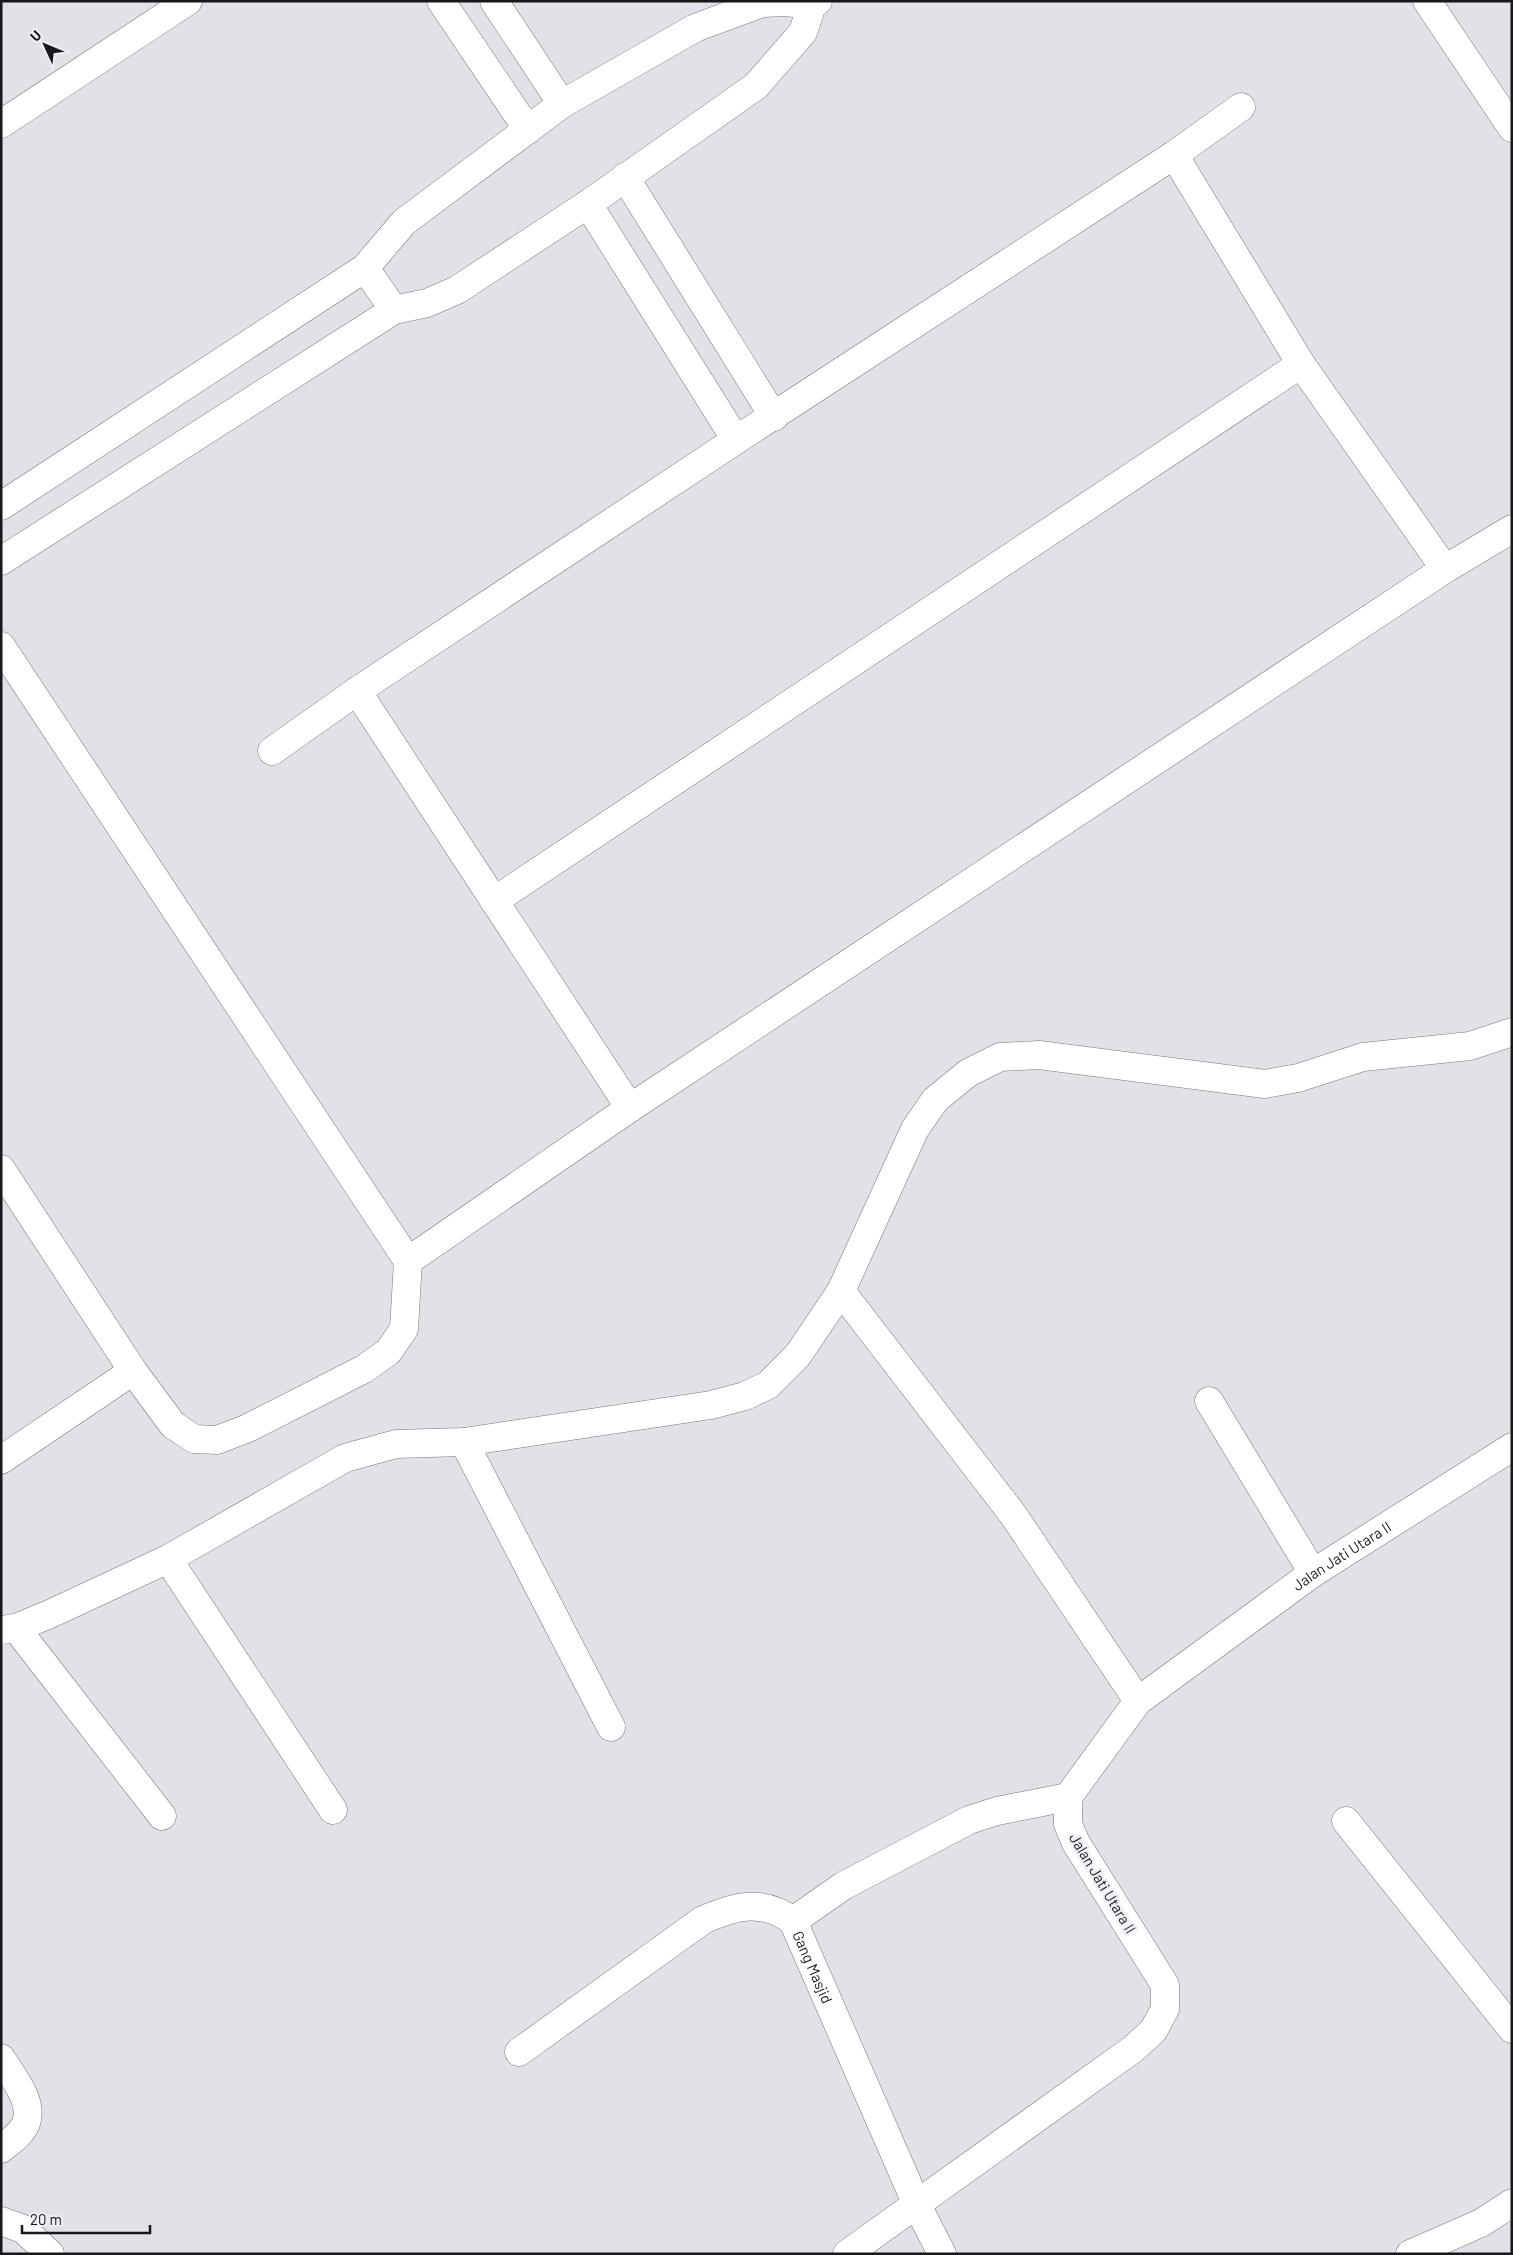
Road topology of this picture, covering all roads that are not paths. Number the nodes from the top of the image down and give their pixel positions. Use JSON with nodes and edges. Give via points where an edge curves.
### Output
{"nodes":[{"id":1,"x":188,"y":1,"type":"edge"},
{"id":2,"x":441,"y":1,"type":"edge"},
{"id":3,"x":494,"y":1,"type":"edge"},
{"id":4,"x":1427,"y":1,"type":"edge"},
{"id":5,"x":815,"y":3,"type":"edge"},
{"id":6,"x":562,"y":104,"type":"junction"},
{"id":7,"x":1241,"y":107,"type":"dead end"},
{"id":8,"x":1,"y":124,"type":"edge"},
{"id":9,"x":1512,"y":128,"type":"edge"},
{"id":10,"x":528,"y":130,"type":"junction"},
{"id":11,"x":1174,"y":155,"type":"junction"},
{"id":12,"x":625,"y":178,"type":"junction"},
{"id":13,"x":588,"y":204,"type":"junction"},
{"id":14,"x":365,"y":268,"type":"junction"},
{"id":15,"x":394,"y":310,"type":"junction"},
{"id":16,"x":1300,"y":364,"type":"junction"},
{"id":17,"x":774,"y":417,"type":"junction"},
{"id":18,"x":736,"y":440,"type":"junction"},
{"id":19,"x":1,"y":506,"type":"edge"},
{"id":20,"x":1512,"y":530,"type":"edge"},
{"id":21,"x":1,"y":561,"type":"edge"},
{"id":22,"x":1445,"y":569,"type":"junction"},
{"id":23,"x":1,"y":646,"type":"edge"},
{"id":24,"x":357,"y":691,"type":"junction"},
{"id":25,"x":272,"y":751,"type":"dead end"},
{"id":26,"x":494,"y":901,"type":"junction"},
{"id":27,"x":1512,"y":1032,"type":"edge"},
{"id":28,"x":630,"y":1108,"type":"junction"},
{"id":29,"x":2,"y":1170,"type":"edge"},
{"id":30,"x":408,"y":1261,"type":"junction"},
{"id":31,"x":841,"y":1291,"type":"junction"},
{"id":32,"x":133,"y":1371,"type":"junction"},
{"id":33,"x":1210,"y":1401,"type":"dead end"},
{"id":34,"x":464,"y":1442,"type":"junction"},
{"id":35,"x":1512,"y":1447,"type":"edge"},
{"id":36,"x":1,"y":1460,"type":"edge"},
{"id":37,"x":168,"y":1559,"type":"junction"},
{"id":38,"x":1313,"y":1573,"type":"junction"},
{"id":39,"x":9,"y":1629,"type":"edge"},
{"id":40,"x":1138,"y":1702,"type":"junction"},
{"id":41,"x":611,"y":1727,"type":"dead end"},
{"id":42,"x":1068,"y":1797,"type":"junction"},
{"id":43,"x":333,"y":1810,"type":"dead end"},
{"id":44,"x":162,"y":1816,"type":"dead end"},
{"id":45,"x":1346,"y":1821,"type":"dead end"},
{"id":46,"x":793,"y":1920,"type":"junction"},
{"id":47,"x":1512,"y":2029,"type":"edge"},
{"id":48,"x":519,"y":2052,"type":"dead end"},
{"id":49,"x":1,"y":2058,"type":"edge"},
{"id":50,"x":1,"y":2148,"type":"edge"},
{"id":51,"x":1512,"y":2203,"type":"edge"},
{"id":52,"x":917,"y":2205,"type":"junction"},
{"id":53,"x":1,"y":2221,"type":"edge"},
{"id":54,"x":50,"y":2254,"type":"edge"},
{"id":55,"x":847,"y":2254,"type":"edge"},
{"id":56,"x":942,"y":2254,"type":"edge"},
{"id":57,"x":1410,"y":2254,"type":"edge"}],
"edges":[{"from":1,"to":8,"type":"street"},
{"from":2,"to":10,"type":"street"},
{"from":3,"to":6,"type":"street"},
{"from":4,"to":9,"type":"street"},
{"from":5,"to":6,"type":"street","via":[[762,2],[694,28]]},
{"from":5,"to":12,"type":"street","via":[[803,32],[756,86]]},
{"from":6,"to":10,"type":"street"},
{"from":7,"to":11,"type":"street"},
{"from":10,"to":14,"type":"street","via":[[404,222]]},
{"from":11,"to":16,"type":"street"},
{"from":11,"to":17,"type":"street"},
{"from":12,"to":13,"type":"street"},
{"from":12,"to":17,"type":"street"},
{"from":13,"to":15,"type":"street","via":[[457,290],[427,303]]},
{"from":13,"to":18,"type":"street"},
{"from":14,"to":15,"type":"street"},
{"from":14,"to":19,"type":"street"},
{"from":15,"to":21,"type":"street"},
{"from":16,"to":22,"type":"street"},
{"from":16,"to":26,"type":"street"},
{"from":17,"to":18,"type":"street"},
{"from":18,"to":24,"type":"street"},
{"from":20,"to":22,"type":"street"},
{"from":22,"to":28,"type":"street"},
{"from":23,"to":30,"type":"street"},
{"from":24,"to":25,"type":"street"},
{"from":24,"to":26,"type":"street"},
{"from":26,"to":28,"type":"street"},
{"from":27,"to":31,"type":"street","via":[[1470,1046],[1363,1057],[1298,1078],[1265,1084],[1039,1055],[1000,1057],[968,1073],[934,1100],[915,1129]]},
{"from":28,"to":30,"type":"street"},
{"from":29,"to":32,"type":"street"},
{"from":30,"to":32,"type":"street","via":[[404,1329],[388,1352],[364,1369],[246,1429],[217,1440],[194,1439],[173,1425]]},
{"from":31,"to":34,"type":"street","via":[[798,1355],[768,1385],[745,1396],[711,1405]]},
{"from":31,"to":40,"type":"street","via":[[1014,1516]]},
{"from":32,"to":36,"type":"street"},
{"from":33,"to":38,"type":"street"},
{"from":34,"to":37,"type":"street","via":[[396,1444],[345,1458]]},
{"from":34,"to":41,"type":"street"},
{"from":35,"to":38,"type":"street","name":"Jalan Jati Utara II"},
{"from":37,"to":39,"type":"street","via":[[50,1614]]},
{"from":37,"to":43,"type":"street"},
{"from":38,"to":40,"type":"street","name":"Jalan Jati Utara II"},
{"from":39,"to":44,"type":"street"},
{"from":40,"to":42,"type":"street","name":"Jalan Jati Utara II"},
{"from":42,"to":46,"type":"street","via":[[969,1820],[843,1886]]},
{"from":42,"to":52,"type":"street","name":"Jalan Jati Utara II","via":[[1068,1824],[1076,1843],[1165,1985],[1164,2009],[1153,2031],[1133,2049]]},
{"from":45,"to":47,"type":"street"},
{"from":46,"to":48,"type":"street","name":"Gang Masjid","via":[[781,1912],[749,1906],[730,1908],[702,1920]]},
{"from":46,"to":52,"type":"street","name":"Gang Masjid"},
{"from":49,"to":50,"type":"street","via":[[24,2097],[28,2112],[26,2124],[18,2135]]},
{"from":51,"to":57,"type":"street","via":[[1481,2223]]},
{"from":52,"to":55,"type":"street","name":"Jalan Jati Utara II"},
{"from":52,"to":56,"type":"street","name":"Gang Masjid"},
{"from":53,"to":54,"type":"street","via":[[23,2229]]}]}
